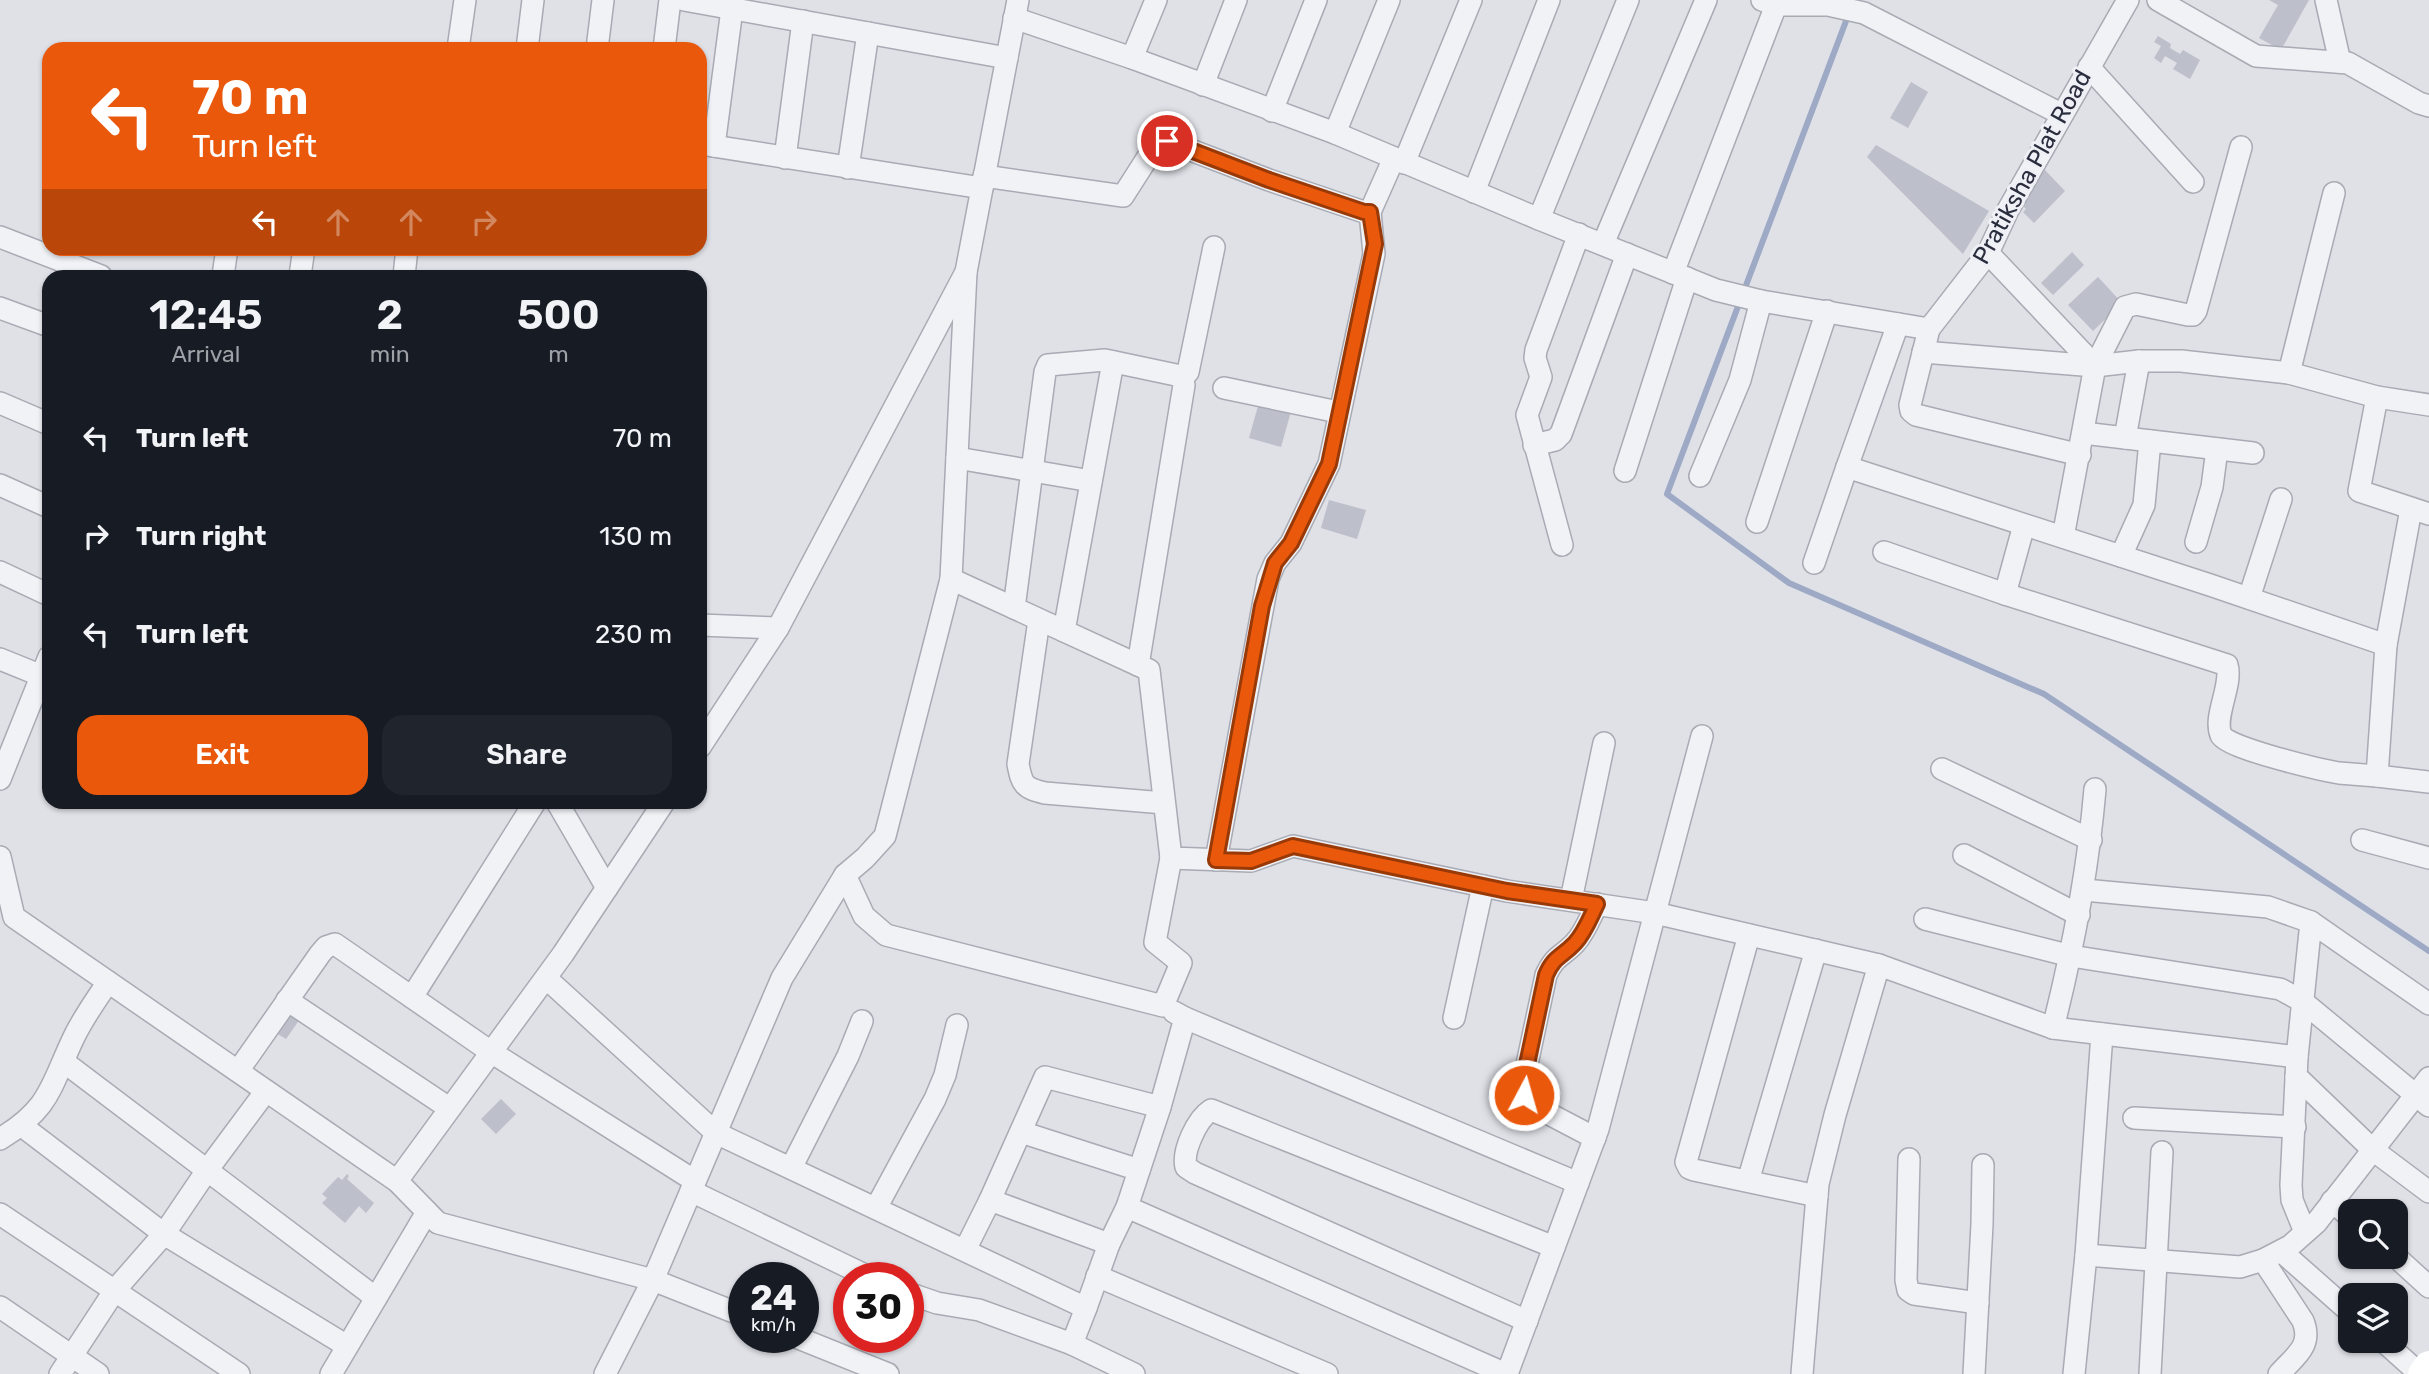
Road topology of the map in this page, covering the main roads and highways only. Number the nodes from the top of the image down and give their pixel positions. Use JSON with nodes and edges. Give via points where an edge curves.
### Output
{"nodes":[{"id":1,"x":2429,"y":1366,"type":"edge"},
{"id":2,"x":2421,"y":1374,"type":"edge"}],
"edges":[{"from":1,"to":2,"type":"main road"}]}
